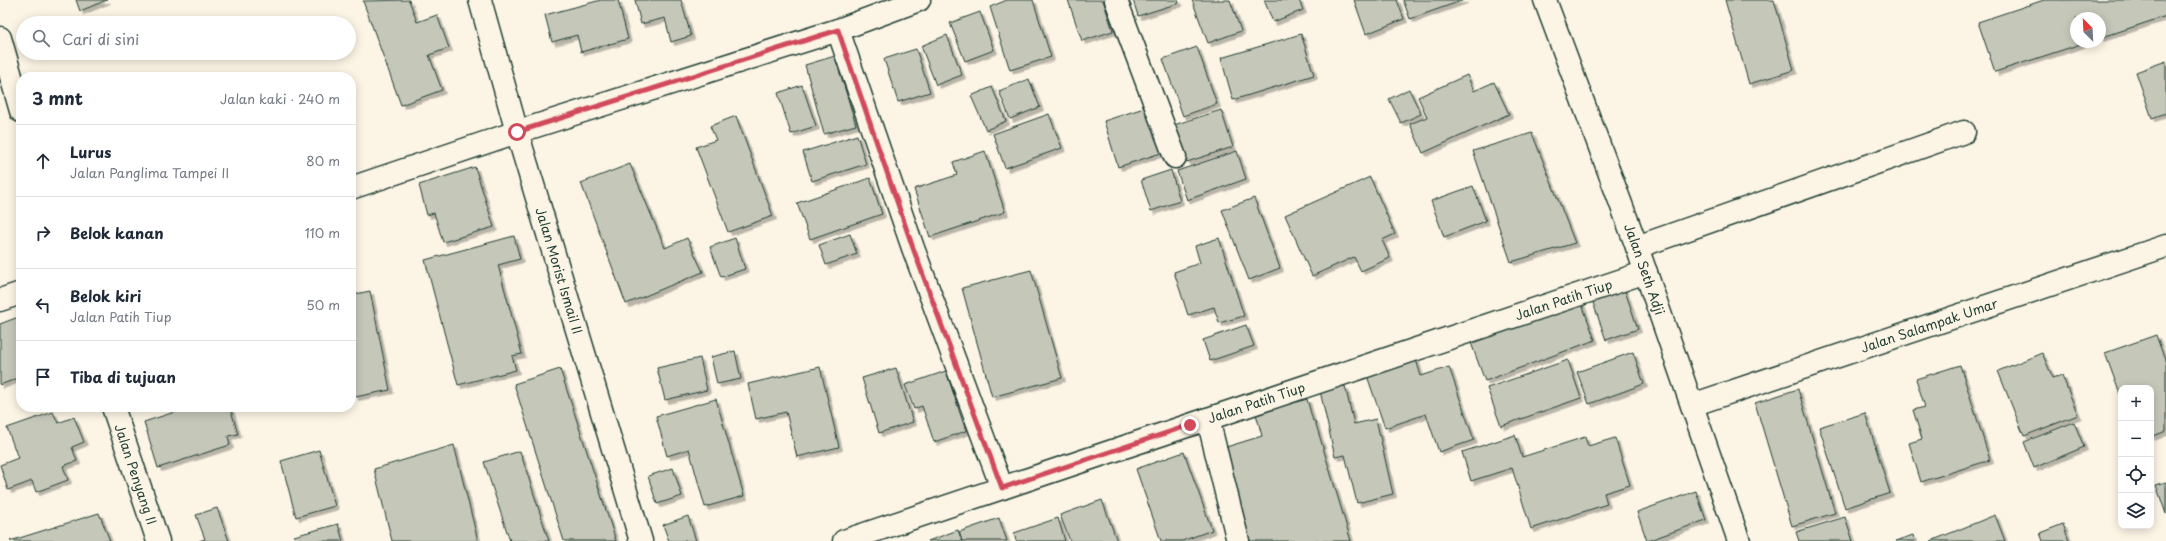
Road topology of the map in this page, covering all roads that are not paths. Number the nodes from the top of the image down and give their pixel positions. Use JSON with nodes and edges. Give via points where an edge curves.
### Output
{"nodes":[{"id":1,"x":480,"y":0,"type":"edge"},
{"id":2,"x":919,"y":0,"type":"edge"},
{"id":3,"x":1116,"y":0,"type":"edge"},
{"id":4,"x":1545,"y":0,"type":"edge"},
{"id":5,"x":867,"y":9,"type":"edge"},
{"id":6,"x":838,"y":30,"type":"junction"},
{"id":7,"x":0,"y":38,"type":"edge"},
{"id":8,"x":16,"y":93,"type":"edge"},
{"id":9,"x":517,"y":132,"type":"junction"},
{"id":10,"x":1964,"y":132,"type":"dead end"},
{"id":11,"x":1175,"y":157,"type":"dead end"},
{"id":12,"x":356,"y":186,"type":"edge"},
{"id":13,"x":1637,"y":246,"type":"junction"},
{"id":14,"x":2166,"y":246,"type":"edge"},
{"id":15,"x":1646,"y":272,"type":"junction"},
{"id":16,"x":16,"y":295,"type":"edge"},
{"id":17,"x":0,"y":300,"type":"edge"},
{"id":18,"x":1692,"y":405,"type":"junction"},
{"id":19,"x":115,"y":412,"type":"edge"},
{"id":20,"x":1208,"y":419,"type":"junction"},
{"id":21,"x":1002,"y":488,"type":"junction"},
{"id":22,"x":891,"y":534,"type":"edge"},
{"id":23,"x":158,"y":541,"type":"edge"},
{"id":24,"x":641,"y":541,"type":"edge"},
{"id":25,"x":844,"y":541,"type":"edge"},
{"id":26,"x":1238,"y":541,"type":"edge"},
{"id":27,"x":1739,"y":541,"type":"edge"}],
"edges":[{"from":1,"to":9,"type":"street","name":"Jalan Morist Ismail II"},
{"from":2,"to":5,"type":"street"},
{"from":3,"to":11,"type":"street"},
{"from":4,"to":13,"type":"street","name":"Jalan Seth Adji"},
{"from":5,"to":6,"type":"street"},
{"from":6,"to":9,"type":"street"},
{"from":6,"to":21,"type":"street","via":[[913,248]]},
{"from":7,"to":8,"type":"street"},
{"from":9,"to":12,"type":"street"},
{"from":9,"to":24,"type":"street","name":"Jalan Morist Ismail II"},
{"from":10,"to":13,"type":"street"},
{"from":13,"to":15,"type":"street","name":"Jalan Seth Adji"},
{"from":14,"to":18,"type":"street","name":"Jalan Salampak Umar"},
{"from":15,"to":18,"type":"street","name":"Jalan Seth Adji"},
{"from":15,"to":20,"type":"street","name":"Jalan Patih Tiup"},
{"from":16,"to":17,"type":"street"},
{"from":18,"to":27,"type":"street","name":"Jalan Seth Adji"},
{"from":19,"to":23,"type":"street","name":"Jalan Penyang II"},
{"from":20,"to":21,"type":"street","name":"Jalan Patih Tiup"},
{"from":20,"to":26,"type":"street"},
{"from":21,"to":22,"type":"street","name":"Jalan Patih Tiup"},
{"from":22,"to":25,"type":"street","name":"Jalan Patih Tiup"}]}
